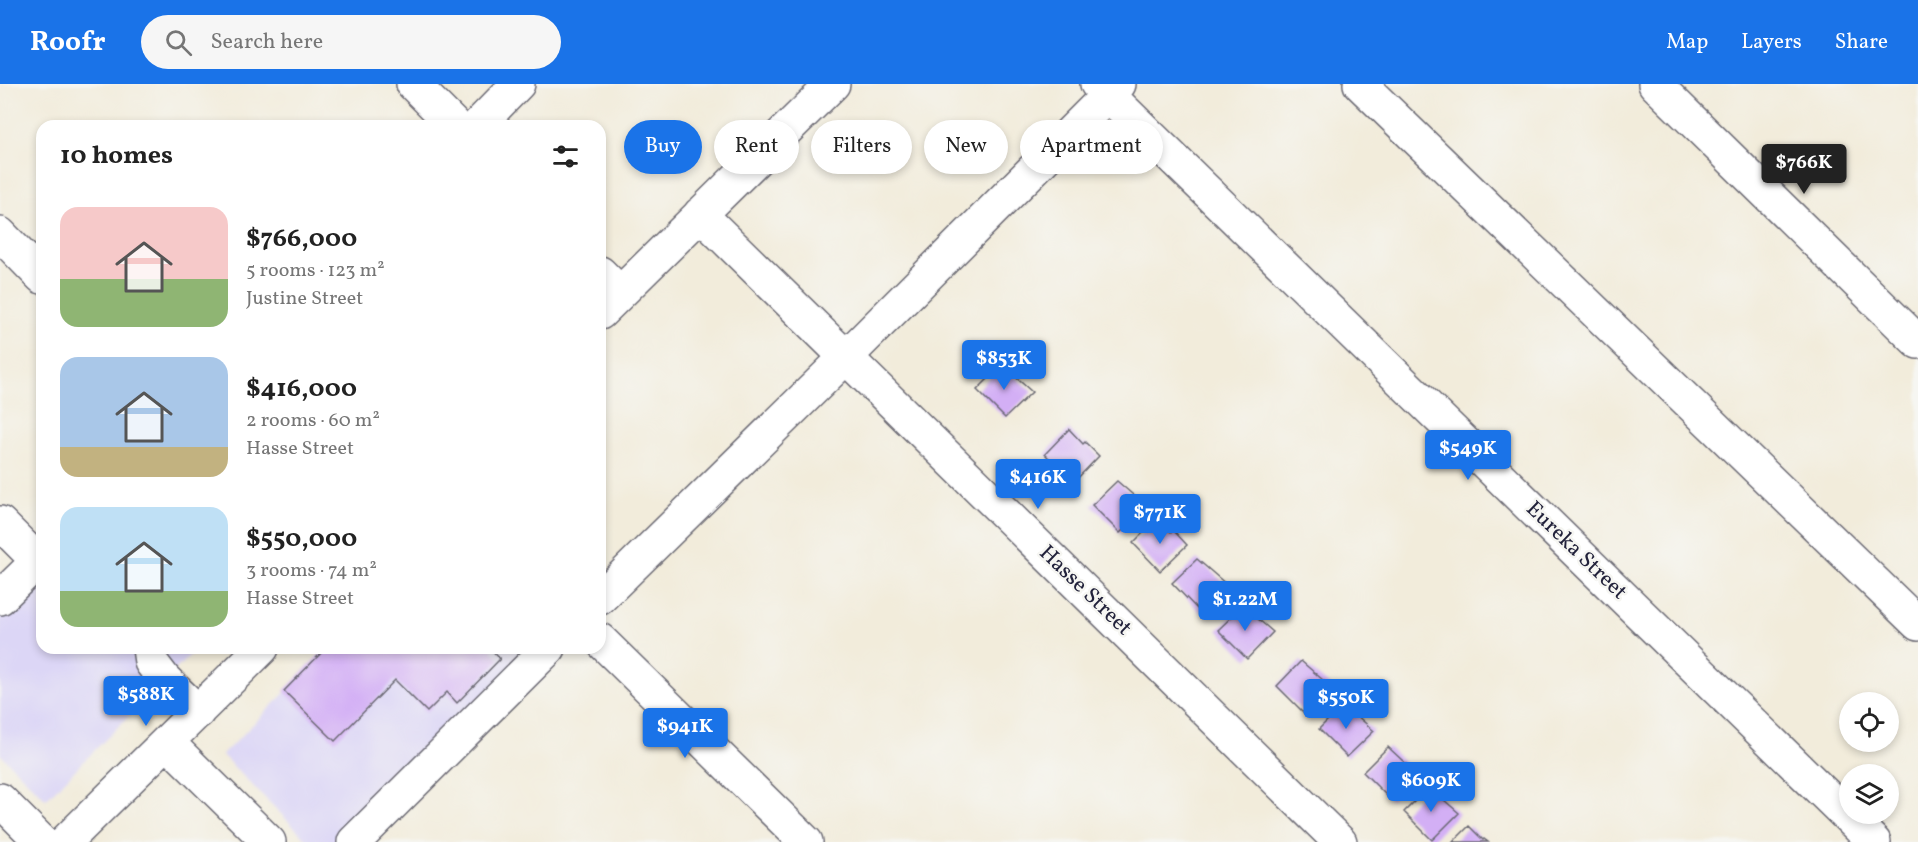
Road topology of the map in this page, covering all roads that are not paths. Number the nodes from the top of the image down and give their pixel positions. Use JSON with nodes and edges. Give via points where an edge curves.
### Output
{"nodes":[{"id":1,"x":413,"y":84,"type":"edge"},
{"id":2,"x":518,"y":84,"type":"edge"},
{"id":3,"x":833,"y":84,"type":"edge"},
{"id":4,"x":1360,"y":84,"type":"edge"},
{"id":5,"x":1655,"y":84,"type":"edge"},
{"id":6,"x":1108,"y":88,"type":"edge"},
{"id":7,"x":448,"y":120,"type":"edge"},
{"id":8,"x":483,"y":120,"type":"edge"},
{"id":9,"x":700,"y":214,"type":"junction"},
{"id":10,"x":0,"y":234,"type":"edge"},
{"id":11,"x":36,"y":271,"type":"edge"},
{"id":12,"x":607,"y":293,"type":"edge"},
{"id":13,"x":1918,"y":342,"type":"edge"},
{"id":14,"x":846,"y":357,"type":"junction"},
{"id":15,"x":0,"y":523,"type":"edge"},
{"id":16,"x":36,"y":555,"type":"edge"},
{"id":17,"x":36,"y":563,"type":"edge"},
{"id":18,"x":606,"y":592,"type":"edge"},
{"id":19,"x":0,"y":598,"type":"edge"},
{"id":20,"x":1918,"y":624,"type":"edge"},
{"id":21,"x":606,"y":646,"type":"edge"},
{"id":22,"x":150,"y":654,"type":"edge"},
{"id":23,"x":256,"y":654,"type":"edge"},
{"id":24,"x":543,"y":654,"type":"edge"},
{"id":25,"x":198,"y":712,"type":"junction"},
{"id":26,"x":167,"y":742,"type":"junction"},
{"id":27,"x":0,"y":800,"type":"edge"},
{"id":28,"x":42,"y":842,"type":"edge"},
{"id":29,"x":65,"y":842,"type":"edge"},
{"id":30,"x":269,"y":842,"type":"edge"},
{"id":31,"x":354,"y":842,"type":"edge"},
{"id":32,"x":806,"y":842,"type":"edge"},
{"id":33,"x":1340,"y":842,"type":"edge"},
{"id":34,"x":1875,"y":842,"type":"edge"}],
"edges":[{"from":1,"to":7,"type":"street"},
{"from":2,"to":8,"type":"street"},
{"from":3,"to":9,"type":"street"},
{"from":4,"to":20,"type":"street"},
{"from":5,"to":13,"type":"street"},
{"from":6,"to":14,"type":"street"},
{"from":6,"to":34,"type":"street","name":"Eureka Street"},
{"from":9,"to":12,"type":"street"},
{"from":9,"to":14,"type":"street","name":"Hasse Street"},
{"from":10,"to":11,"type":"street"},
{"from":14,"to":18,"type":"street"},
{"from":14,"to":33,"type":"street","name":"Hasse Street"},
{"from":15,"to":16,"type":"street"},
{"from":17,"to":19,"type":"street"},
{"from":21,"to":32,"type":"street"},
{"from":22,"to":25,"type":"street","via":[[164,679]]},
{"from":23,"to":25,"type":"street"},
{"from":24,"to":31,"type":"street"},
{"from":25,"to":26,"type":"street"},
{"from":26,"to":29,"type":"street"},
{"from":26,"to":30,"type":"street"},
{"from":27,"to":28,"type":"street"}]}
